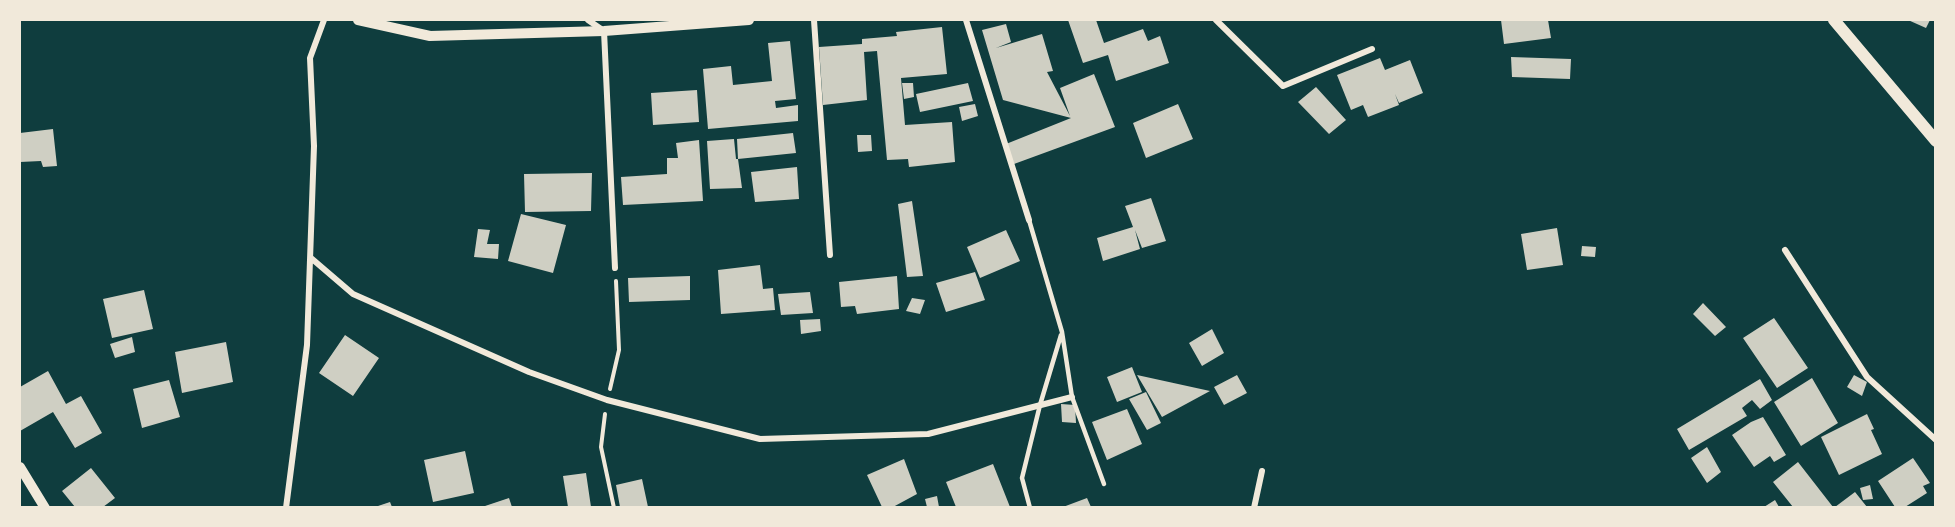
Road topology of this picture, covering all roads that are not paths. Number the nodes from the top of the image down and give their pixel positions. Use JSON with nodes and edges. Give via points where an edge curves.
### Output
{"nodes":[{"id":1,"x":324,"y":20,"type":"edge"},
{"id":2,"x":358,"y":20,"type":"edge"},
{"id":3,"x":588,"y":20,"type":"edge"},
{"id":4,"x":749,"y":20,"type":"edge"},
{"id":5,"x":814,"y":20,"type":"edge"},
{"id":6,"x":966,"y":20,"type":"edge"},
{"id":7,"x":1216,"y":20,"type":"edge"},
{"id":8,"x":1834,"y":20,"type":"edge"},
{"id":9,"x":722,"y":21,"type":"edge"},
{"id":10,"x":604,"y":31,"type":"junction"},
{"id":11,"x":1372,"y":49,"type":"dead end"},
{"id":12,"x":1935,"y":141,"type":"edge"},
{"id":13,"x":1029,"y":220,"type":"joint"},
{"id":14,"x":1785,"y":250,"type":"dead end"},
{"id":15,"x":830,"y":255,"type":"dead end"},
{"id":16,"x":311,"y":258,"type":"junction"},
{"id":17,"x":615,"y":267,"type":"dead end"},
{"id":18,"x":1062,"y":332,"type":"junction"},
{"id":19,"x":1072,"y":397,"type":"junction"},
{"id":20,"x":1040,"y":405,"type":"junction"},
{"id":21,"x":1935,"y":440,"type":"edge"},
{"id":22,"x":20,"y":467,"type":"edge"},
{"id":23,"x":1262,"y":471,"type":"dead end"},
{"id":24,"x":1104,"y":484,"type":"dead end"},
{"id":25,"x":45,"y":507,"type":"edge"},
{"id":26,"x":286,"y":507,"type":"edge"},
{"id":27,"x":1030,"y":507,"type":"edge"},
{"id":28,"x":1254,"y":507,"type":"edge"}],
"edges":[{"from":1,"to":16,"type":"street","via":[[310,58],[314,146]]},
{"from":2,"to":10,"type":"street","via":[[430,36]]},
{"from":3,"to":10,"type":"street"},
{"from":4,"to":9,"type":"street"},
{"from":5,"to":15,"type":"street"},
{"from":6,"to":13,"type":"street"},
{"from":7,"to":11,"type":"street","via":[[1283,86]]},
{"from":8,"to":12,"type":"main road"},
{"from":9,"to":10,"type":"street"},
{"from":10,"to":17,"type":"street"},
{"from":13,"to":18,"type":"lane"},
{"from":14,"to":21,"type":"street","via":[[1868,377]]},
{"from":16,"to":20,"type":"street","via":[[353,294],[529,372],[607,400],[760,439],[928,434]]},
{"from":16,"to":26,"type":"street","via":[[307,345]]},
{"from":18,"to":19,"type":"lane"},
{"from":18,"to":20,"type":"lane"},
{"from":19,"to":20,"type":"street"},
{"from":19,"to":24,"type":"lane"},
{"from":20,"to":27,"type":"lane","via":[[1022,478]]},
{"from":22,"to":25,"type":"street"},
{"from":23,"to":28,"type":"street"}]}
